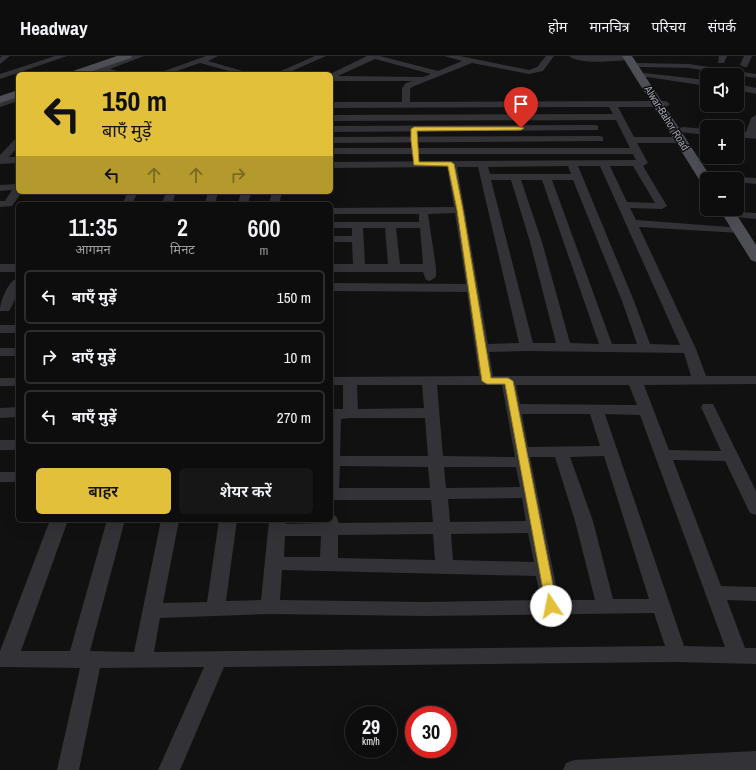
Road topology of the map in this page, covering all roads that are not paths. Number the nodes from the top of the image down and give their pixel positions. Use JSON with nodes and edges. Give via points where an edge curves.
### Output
{"nodes":[{"id":1,"x":6,"y":56,"type":"edge"},
{"id":2,"x":49,"y":56,"type":"edge"},
{"id":3,"x":63,"y":56,"type":"edge"},
{"id":4,"x":116,"y":56,"type":"edge"},
{"id":5,"x":127,"y":56,"type":"edge"},
{"id":6,"x":140,"y":56,"type":"edge"},
{"id":7,"x":214,"y":56,"type":"edge"},
{"id":8,"x":322,"y":56,"type":"edge"},
{"id":9,"x":373,"y":56,"type":"edge"},
{"id":10,"x":410,"y":56,"type":"edge"},
{"id":11,"x":448,"y":56,"type":"edge"},
{"id":12,"x":482,"y":56,"type":"edge"},
{"id":13,"x":550,"y":56,"type":"edge"},
{"id":14,"x":573,"y":56,"type":"edge"},
{"id":15,"x":685,"y":56,"type":"edge"},
{"id":16,"x":748,"y":56,"type":"edge"},
{"id":17,"x":756,"y":57,"type":"edge"},
{"id":18,"x":632,"y":59,"type":"edge"},
{"id":19,"x":200,"y":61,"type":"junction"},
{"id":20,"x":469,"y":61,"type":"junction"},
{"id":21,"x":0,"y":62,"type":"edge"},
{"id":22,"x":396,"y":62,"type":"junction"},
{"id":23,"x":43,"y":63,"type":"junction"},
{"id":24,"x":744,"y":65,"type":"dead end"},
{"id":25,"x":684,"y":66,"type":"junction"},
{"id":26,"x":99,"y":69,"type":"junction"},
{"id":27,"x":68,"y":72,"type":"edge"},
{"id":28,"x":80,"y":72,"type":"edge"},
{"id":29,"x":91,"y":72,"type":"edge"},
{"id":30,"x":114,"y":72,"type":"edge"},
{"id":31,"x":166,"y":72,"type":"edge"},
{"id":32,"x":241,"y":72,"type":"edge"},
{"id":33,"x":283,"y":72,"type":"edge"},
{"id":34,"x":440,"y":73,"type":"junction"},
{"id":35,"x":647,"y":75,"type":"junction"},
{"id":36,"x":756,"y":76,"type":"edge"},
{"id":37,"x":0,"y":77,"type":"edge"},
{"id":38,"x":333,"y":77,"type":"edge"},
{"id":39,"x":333,"y":78,"type":"edge"},
{"id":40,"x":425,"y":78,"type":"junction"},
{"id":41,"x":688,"y":80,"type":"junction"},
{"id":42,"x":700,"y":82,"type":"edge"},
{"id":43,"x":744,"y":88,"type":"edge"},
{"id":44,"x":16,"y":90,"type":"edge"},
{"id":45,"x":756,"y":91,"type":"edge"},
{"id":46,"x":16,"y":94,"type":"edge"},
{"id":47,"x":0,"y":95,"type":"edge"},
{"id":48,"x":333,"y":97,"type":"edge"},
{"id":49,"x":16,"y":99,"type":"edge"},
{"id":50,"x":0,"y":100,"type":"edge"},
{"id":51,"x":406,"y":101,"type":"junction"},
{"id":52,"x":0,"y":104,"type":"edge"},
{"id":53,"x":540,"y":104,"type":"junction"},
{"id":54,"x":612,"y":104,"type":"junction"},
{"id":55,"x":662,"y":104,"type":"junction"},
{"id":56,"x":333,"y":105,"type":"edge"},
{"id":57,"x":428,"y":105,"type":"junction"},
{"id":58,"x":472,"y":105,"type":"junction"},
{"id":59,"x":590,"y":117,"type":"junction"},
{"id":60,"x":619,"y":117,"type":"junction"},
{"id":61,"x":333,"y":118,"type":"edge"},
{"id":62,"x":432,"y":118,"type":"junction"},
{"id":63,"x":476,"y":118,"type":"junction"},
{"id":64,"x":489,"y":118,"type":"junction"},
{"id":65,"x":546,"y":118,"type":"junction"},
{"id":66,"x":756,"y":118,"type":"edge"},
{"id":67,"x":595,"y":128,"type":"junction"},
{"id":68,"x":333,"y":129,"type":"edge"},
{"id":69,"x":414,"y":129,"type":"junction"},
{"id":70,"x":491,"y":129,"type":"junction"},
{"id":71,"x":700,"y":133,"type":"edge"},
{"id":72,"x":682,"y":135,"type":"junction"},
{"id":73,"x":753,"y":136,"type":"edge"},
{"id":74,"x":600,"y":139,"type":"junction"},
{"id":75,"x":334,"y":140,"type":"edge"},
{"id":76,"x":414,"y":140,"type":"junction"},
{"id":77,"x":495,"y":140,"type":"junction"},
{"id":78,"x":631,"y":140,"type":"junction"},
{"id":79,"x":16,"y":143,"type":"edge"},
{"id":80,"x":0,"y":145,"type":"edge"},
{"id":81,"x":499,"y":150,"type":"junction"},
{"id":82,"x":558,"y":150,"type":"junction"},
{"id":83,"x":605,"y":150,"type":"junction"},
{"id":84,"x":334,"y":151,"type":"edge"},
{"id":85,"x":416,"y":151,"type":"junction"},
{"id":86,"x":637,"y":151,"type":"junction"},
{"id":87,"x":0,"y":160,"type":"edge"},
{"id":88,"x":16,"y":160,"type":"edge"},
{"id":89,"x":604,"y":163,"type":"junction"},
{"id":90,"x":636,"y":163,"type":"junction"},
{"id":91,"x":416,"y":164,"type":"junction"},
{"id":92,"x":451,"y":164,"type":"junction"},
{"id":93,"x":482,"y":164,"type":"junction"},
{"id":94,"x":568,"y":164,"type":"junction"},
{"id":95,"x":333,"y":165,"type":"edge"},
{"id":96,"x":706,"y":172,"type":"edge"},
{"id":97,"x":485,"y":177,"type":"junction"},
{"id":98,"x":515,"y":177,"type":"junction"},
{"id":99,"x":546,"y":177,"type":"junction"},
{"id":100,"x":577,"y":177,"type":"junction"},
{"id":101,"x":744,"y":180,"type":"edge"},
{"id":102,"x":756,"y":181,"type":"edge"},
{"id":103,"x":0,"y":188,"type":"edge"},
{"id":104,"x":16,"y":188,"type":"edge"},
{"id":105,"x":16,"y":191,"type":"edge"},
{"id":106,"x":0,"y":204,"type":"edge"},
{"id":107,"x":623,"y":205,"type":"junction"},
{"id":108,"x":423,"y":210,"type":"junction"},
{"id":109,"x":460,"y":210,"type":"junction"},
{"id":110,"x":333,"y":211,"type":"edge"},
{"id":111,"x":744,"y":213,"type":"edge"},
{"id":112,"x":730,"y":216,"type":"edge"},
{"id":113,"x":741,"y":216,"type":"edge"},
{"id":114,"x":756,"y":216,"type":"edge"},
{"id":115,"x":632,"y":223,"type":"junction"},
{"id":116,"x":333,"y":225,"type":"edge"},
{"id":117,"x":357,"y":225,"type":"junction"},
{"id":118,"x":390,"y":225,"type":"junction"},
{"id":119,"x":425,"y":225,"type":"junction"},
{"id":120,"x":739,"y":230,"type":"junction"},
{"id":121,"x":333,"y":239,"type":"edge"},
{"id":122,"x":358,"y":239,"type":"junction"},
{"id":123,"x":756,"y":240,"type":"edge"},
{"id":124,"x":756,"y":257,"type":"edge"},
{"id":125,"x":0,"y":268,"type":"edge"},
{"id":126,"x":16,"y":268,"type":"edge"},
{"id":127,"x":333,"y":268,"type":"edge"},
{"id":128,"x":359,"y":268,"type":"junction"},
{"id":129,"x":394,"y":268,"type":"junction"},
{"id":130,"x":430,"y":268,"type":"junction"},
{"id":131,"x":16,"y":285,"type":"edge"},
{"id":132,"x":333,"y":287,"type":"edge"},
{"id":133,"x":430,"y":288,"type":"junction"},
{"id":134,"x":472,"y":288,"type":"junction"},
{"id":135,"x":2,"y":308,"type":"edge"},
{"id":136,"x":16,"y":308,"type":"edge"},
{"id":137,"x":0,"y":329,"type":"edge"},
{"id":138,"x":16,"y":329,"type":"edge"},
{"id":139,"x":526,"y":347,"type":"junction"},
{"id":140,"x":482,"y":348,"type":"junction"},
{"id":141,"x":564,"y":348,"type":"junction"},
{"id":142,"x":607,"y":348,"type":"junction"},
{"id":143,"x":645,"y":349,"type":"junction"},
{"id":144,"x":689,"y":349,"type":"junction"},
{"id":145,"x":0,"y":352,"type":"edge"},
{"id":146,"x":16,"y":352,"type":"edge"},
{"id":147,"x":700,"y":380,"type":"junction"},
{"id":148,"x":350,"y":381,"type":"junction"},
{"id":149,"x":429,"y":381,"type":"junction"},
{"id":150,"x":487,"y":381,"type":"junction"},
{"id":151,"x":508,"y":381,"type":"junction"},
{"id":152,"x":635,"y":381,"type":"junction"},
{"id":153,"x":0,"y":382,"type":"edge"},
{"id":154,"x":16,"y":382,"type":"edge"},
{"id":155,"x":333,"y":382,"type":"edge"},
{"id":156,"x":754,"y":384,"type":"edge"},
{"id":157,"x":708,"y":407,"type":"dead end"},
{"id":158,"x":514,"y":409,"type":"junction"},
{"id":159,"x":596,"y":409,"type":"junction"},
{"id":160,"x":646,"y":410,"type":"junction"},
{"id":161,"x":16,"y":412,"type":"edge"},
{"id":162,"x":0,"y":413,"type":"edge"},
{"id":163,"x":432,"y":413,"type":"junction"},
{"id":164,"x":333,"y":414,"type":"edge"},
{"id":165,"x":351,"y":414,"type":"junction"},
{"id":166,"x":0,"y":445,"type":"edge"},
{"id":167,"x":16,"y":445,"type":"edge"},
{"id":168,"x":610,"y":451,"type":"junction"},
{"id":169,"x":561,"y":452,"type":"junction"},
{"id":170,"x":663,"y":456,"type":"junction"},
{"id":171,"x":731,"y":456,"type":"junction"},
{"id":172,"x":523,"y":457,"type":"junction"},
{"id":173,"x":333,"y":461,"type":"edge"},
{"id":174,"x":436,"y":461,"type":"junction"},
{"id":175,"x":0,"y":477,"type":"edge"},
{"id":176,"x":16,"y":477,"type":"edge"},
{"id":177,"x":530,"y":492,"type":"junction"},
{"id":178,"x":333,"y":494,"type":"edge"},
{"id":179,"x":439,"y":494,"type":"junction"},
{"id":180,"x":756,"y":509,"type":"edge"},
{"id":181,"x":58,"y":522,"type":"edge"},
{"id":182,"x":116,"y":522,"type":"edge"},
{"id":183,"x":170,"y":522,"type":"edge"},
{"id":184,"x":228,"y":522,"type":"edge"},
{"id":185,"x":330,"y":524,"type":"edge"},
{"id":186,"x":277,"y":525,"type":"edge"},
{"id":187,"x":536,"y":527,"type":"junction"},
{"id":188,"x":442,"y":528,"type":"junction"},
{"id":189,"x":274,"y":563,"type":"junction"},
{"id":190,"x":329,"y":564,"type":"junction"},
{"id":191,"x":445,"y":567,"type":"junction"},
{"id":192,"x":544,"y":569,"type":"junction"},
{"id":193,"x":714,"y":593,"type":"junction"},
{"id":194,"x":756,"y":594,"type":"edge"},
{"id":195,"x":551,"y":606,"type":"junction"},
{"id":196,"x":661,"y":606,"type":"junction"},
{"id":197,"x":270,"y":607,"type":"junction"},
{"id":198,"x":606,"y":607,"type":"junction"},
{"id":199,"x":215,"y":609,"type":"junction"},
{"id":200,"x":152,"y":611,"type":"junction"},
{"id":201,"x":677,"y":654,"type":"junction"},
{"id":202,"x":747,"y":656,"type":"edge"},
{"id":203,"x":4,"y":659,"type":"edge"},
{"id":204,"x":85,"y":659,"type":"junction"},
{"id":205,"x":218,"y":659,"type":"junction"},
{"id":206,"x":142,"y":660,"type":"junction"},
{"id":207,"x":748,"y":764,"type":"edge"},
{"id":208,"x":68,"y":770,"type":"edge"},
{"id":209,"x":169,"y":770,"type":"edge"},
{"id":210,"x":574,"y":770,"type":"edge"}],
"edges":[{"from":1,"to":21,"type":"street"},
{"from":2,"to":23,"type":"street"},
{"from":3,"to":23,"type":"street"},
{"from":4,"to":27,"type":"main road"},
{"from":5,"to":28,"type":"main road"},
{"from":6,"to":26,"type":"street"},
{"from":7,"to":19,"type":"street"},
{"from":8,"to":33,"type":"street"},
{"from":9,"to":22,"type":"street"},
{"from":9,"to":38,"type":"street"},
{"from":10,"to":22,"type":"street"},
{"from":11,"to":20,"type":"street"},
{"from":12,"to":20,"type":"street"},
{"from":13,"to":20,"type":"street","via":[[540,69],[529,72]]},
{"from":14,"to":18,"type":"street"},
{"from":15,"to":25,"type":"street"},
{"from":16,"to":17,"type":"street"},
{"from":16,"to":24,"type":"street"},
{"from":18,"to":25,"type":"street"},
{"from":18,"to":35,"type":"main road","name":"Alwar-Bahor Road"},
{"from":18,"to":55,"type":"main road","name":"Alwar-Bahor Road"},
{"from":19,"to":31,"type":"street"},
{"from":19,"to":32,"type":"street"},
{"from":20,"to":34,"type":"street"},
{"from":22,"to":34,"type":"street"},
{"from":23,"to":37,"type":"street"},
{"from":25,"to":36,"type":"street"},
{"from":25,"to":41,"type":"street"},
{"from":26,"to":29,"type":"street"},
{"from":26,"to":30,"type":"street"},
{"from":34,"to":40,"type":"street"},
{"from":35,"to":41,"type":"street"},
{"from":35,"to":55,"type":"main road","name":"Alwar-Bahor Road"},
{"from":39,"to":40,"type":"street"},
{"from":40,"to":51,"type":"street","via":[[406,88]]},
{"from":41,"to":42,"type":"street"},
{"from":43,"to":45,"type":"street"},
{"from":44,"to":47,"type":"main road"},
{"from":46,"to":50,"type":"main road"},
{"from":48,"to":51,"type":"street"},
{"from":49,"to":52,"type":"street"},
{"from":51,"to":56,"type":"street"},
{"from":51,"to":57,"type":"street"},
{"from":53,"to":54,"type":"street"},
{"from":53,"to":58,"type":"street"},
{"from":53,"to":65,"type":"street"},
{"from":54,"to":55,"type":"street"},
{"from":54,"to":60,"type":"street"},
{"from":55,"to":72,"type":"main road","name":"Alwar-Bahor Road"},
{"from":57,"to":58,"type":"street"},
{"from":57,"to":62,"type":"street"},
{"from":58,"to":63,"type":"street"},
{"from":59,"to":60,"type":"street"},
{"from":59,"to":65,"type":"street"},
{"from":59,"to":67,"type":"street"},
{"from":60,"to":78,"type":"street"},
{"from":61,"to":62,"type":"street"},
{"from":62,"to":63,"type":"street"},
{"from":63,"to":64,"type":"street"},
{"from":64,"to":65,"type":"street"},
{"from":64,"to":70,"type":"street"},
{"from":66,"to":73,"type":"street"},
{"from":67,"to":70,"type":"street"},
{"from":67,"to":74,"type":"street"},
{"from":68,"to":69,"type":"street"},
{"from":69,"to":70,"type":"street"},
{"from":69,"to":76,"type":"street"},
{"from":70,"to":77,"type":"street"},
{"from":71,"to":72,"type":"street"},
{"from":72,"to":78,"type":"street"},
{"from":72,"to":96,"type":"main road","name":"Alwar-Bahor Road"},
{"from":74,"to":77,"type":"street"},
{"from":74,"to":83,"type":"street"},
{"from":75,"to":76,"type":"street"},
{"from":75,"to":84,"type":"street"},
{"from":76,"to":77,"type":"street"},
{"from":76,"to":85,"type":"street"},
{"from":77,"to":81,"type":"street"},
{"from":78,"to":86,"type":"street"},
{"from":79,"to":80,"type":"street"},
{"from":79,"to":87,"type":"street"},
{"from":81,"to":82,"type":"street"},
{"from":81,"to":85,"type":"street"},
{"from":82,"to":83,"type":"street"},
{"from":82,"to":94,"type":"street"},
{"from":83,"to":86,"type":"street"},
{"from":84,"to":85,"type":"street"},
{"from":85,"to":91,"type":"street"},
{"from":86,"to":90,"type":"street","via":[[643,163]]},
{"from":87,"to":88,"type":"street"},
{"from":89,"to":90,"type":"street"},
{"from":89,"to":94,"type":"street"},
{"from":89,"to":107,"type":"street"},
{"from":90,"to":107,"type":"street","via":[[662,206]]},
{"from":91,"to":92,"type":"street"},
{"from":91,"to":95,"type":"street"},
{"from":92,"to":93,"type":"street"},
{"from":92,"to":109,"type":"street"},
{"from":93,"to":94,"type":"street"},
{"from":93,"to":97,"type":"street"},
{"from":94,"to":100,"type":"street"},
{"from":97,"to":98,"type":"street"},
{"from":97,"to":139,"type":"street"},
{"from":98,"to":99,"type":"street"},
{"from":98,"to":141,"type":"street","via":[[536,242]]},
{"from":99,"to":100,"type":"street"},
{"from":99,"to":142,"type":"street"},
{"from":100,"to":143,"type":"street"},
{"from":101,"to":102,"type":"street"},
{"from":103,"to":104,"type":"street"},
{"from":105,"to":106,"type":"street","via":[[8,204]]},
{"from":107,"to":115,"type":"street"},
{"from":108,"to":109,"type":"street"},
{"from":108,"to":110,"type":"street"},
{"from":108,"to":119,"type":"street"},
{"from":109,"to":134,"type":"street"},
{"from":111,"to":114,"type":"street"},
{"from":112,"to":120,"type":"main road"},
{"from":113,"to":123,"type":"main road"},
{"from":115,"to":120,"type":"street"},
{"from":115,"to":144,"type":"street"},
{"from":116,"to":117,"type":"street"},
{"from":117,"to":118,"type":"street"},
{"from":117,"to":122,"type":"street"},
{"from":118,"to":119,"type":"street"},
{"from":118,"to":129,"type":"street"},
{"from":119,"to":130,"type":"street"},
{"from":120,"to":124,"type":"main road"},
{"from":121,"to":122,"type":"street"},
{"from":122,"to":128,"type":"street"},
{"from":125,"to":126,"type":"street"},
{"from":127,"to":128,"type":"street"},
{"from":128,"to":129,"type":"street"},
{"from":129,"to":130,"type":"street"},
{"from":130,"to":133,"type":"street"},
{"from":131,"to":135,"type":"street"},
{"from":132,"to":133,"type":"street"},
{"from":133,"to":134,"type":"street"},
{"from":134,"to":140,"type":"street"},
{"from":135,"to":136,"type":"street"},
{"from":137,"to":138,"type":"street"},
{"from":139,"to":140,"type":"street"},
{"from":139,"to":141,"type":"street"},
{"from":140,"to":150,"type":"street"},
{"from":141,"to":142,"type":"street"},
{"from":142,"to":143,"type":"street"},
{"from":143,"to":144,"type":"street"},
{"from":144,"to":147,"type":"street"},
{"from":145,"to":146,"type":"street"},
{"from":147,"to":152,"type":"street"},
{"from":147,"to":156,"type":"street"},
{"from":148,"to":149,"type":"street"},
{"from":148,"to":155,"type":"street"},
{"from":148,"to":165,"type":"street"},
{"from":149,"to":150,"type":"street"},
{"from":149,"to":163,"type":"street"},
{"from":150,"to":151,"type":"street"},
{"from":151,"to":152,"type":"street"},
{"from":151,"to":158,"type":"street"},
{"from":152,"to":160,"type":"street"},
{"from":153,"to":154,"type":"street"},
{"from":157,"to":171,"type":"street"},
{"from":158,"to":159,"type":"street"},
{"from":158,"to":172,"type":"street"},
{"from":159,"to":160,"type":"street"},
{"from":159,"to":168,"type":"street"},
{"from":160,"to":170,"type":"street"},
{"from":161,"to":162,"type":"street"},
{"from":163,"to":165,"type":"street"},
{"from":163,"to":174,"type":"street"},
{"from":164,"to":165,"type":"street"},
{"from":166,"to":167,"type":"street"},
{"from":168,"to":169,"type":"street"},
{"from":168,"to":196,"type":"street"},
{"from":169,"to":172,"type":"street"},
{"from":169,"to":198,"type":"street","via":[[584,521]]},
{"from":170,"to":171,"type":"street"},
{"from":170,"to":193,"type":"street"},
{"from":171,"to":180,"type":"street"},
{"from":172,"to":174,"type":"street"},
{"from":172,"to":177,"type":"street"},
{"from":173,"to":174,"type":"street"},
{"from":174,"to":179,"type":"street"},
{"from":175,"to":176,"type":"street"},
{"from":177,"to":179,"type":"street"},
{"from":177,"to":187,"type":"street"},
{"from":178,"to":179,"type":"street"},
{"from":179,"to":188,"type":"street"},
{"from":181,"to":203,"type":"street"},
{"from":182,"to":204,"type":"street"},
{"from":183,"to":200,"type":"street"},
{"from":184,"to":199,"type":"street"},
{"from":185,"to":186,"type":"street"},
{"from":185,"to":188,"type":"street"},
{"from":185,"to":190,"type":"street"},
{"from":186,"to":189,"type":"street"},
{"from":187,"to":188,"type":"street"},
{"from":187,"to":192,"type":"street"},
{"from":188,"to":191,"type":"street"},
{"from":189,"to":190,"type":"street"},
{"from":189,"to":197,"type":"street"},
{"from":190,"to":191,"type":"street"},
{"from":191,"to":192,"type":"street"},
{"from":192,"to":195,"type":"street"},
{"from":193,"to":194,"type":"street"},
{"from":193,"to":202,"type":"street"},
{"from":195,"to":197,"type":"street","via":[[426,609]]},
{"from":195,"to":198,"type":"street"},
{"from":196,"to":198,"type":"street"},
{"from":196,"to":201,"type":"street"},
{"from":197,"to":199,"type":"street"},
{"from":199,"to":200,"type":"street"},
{"from":200,"to":206,"type":"street"},
{"from":201,"to":202,"type":"street"},
{"from":201,"to":205,"type":"street"},
{"from":203,"to":204,"type":"street"},
{"from":204,"to":206,"type":"street"},
{"from":204,"to":208,"type":"street"},
{"from":205,"to":206,"type":"street"},
{"from":205,"to":209,"type":"street"},
{"from":207,"to":210,"type":"street"}]}
